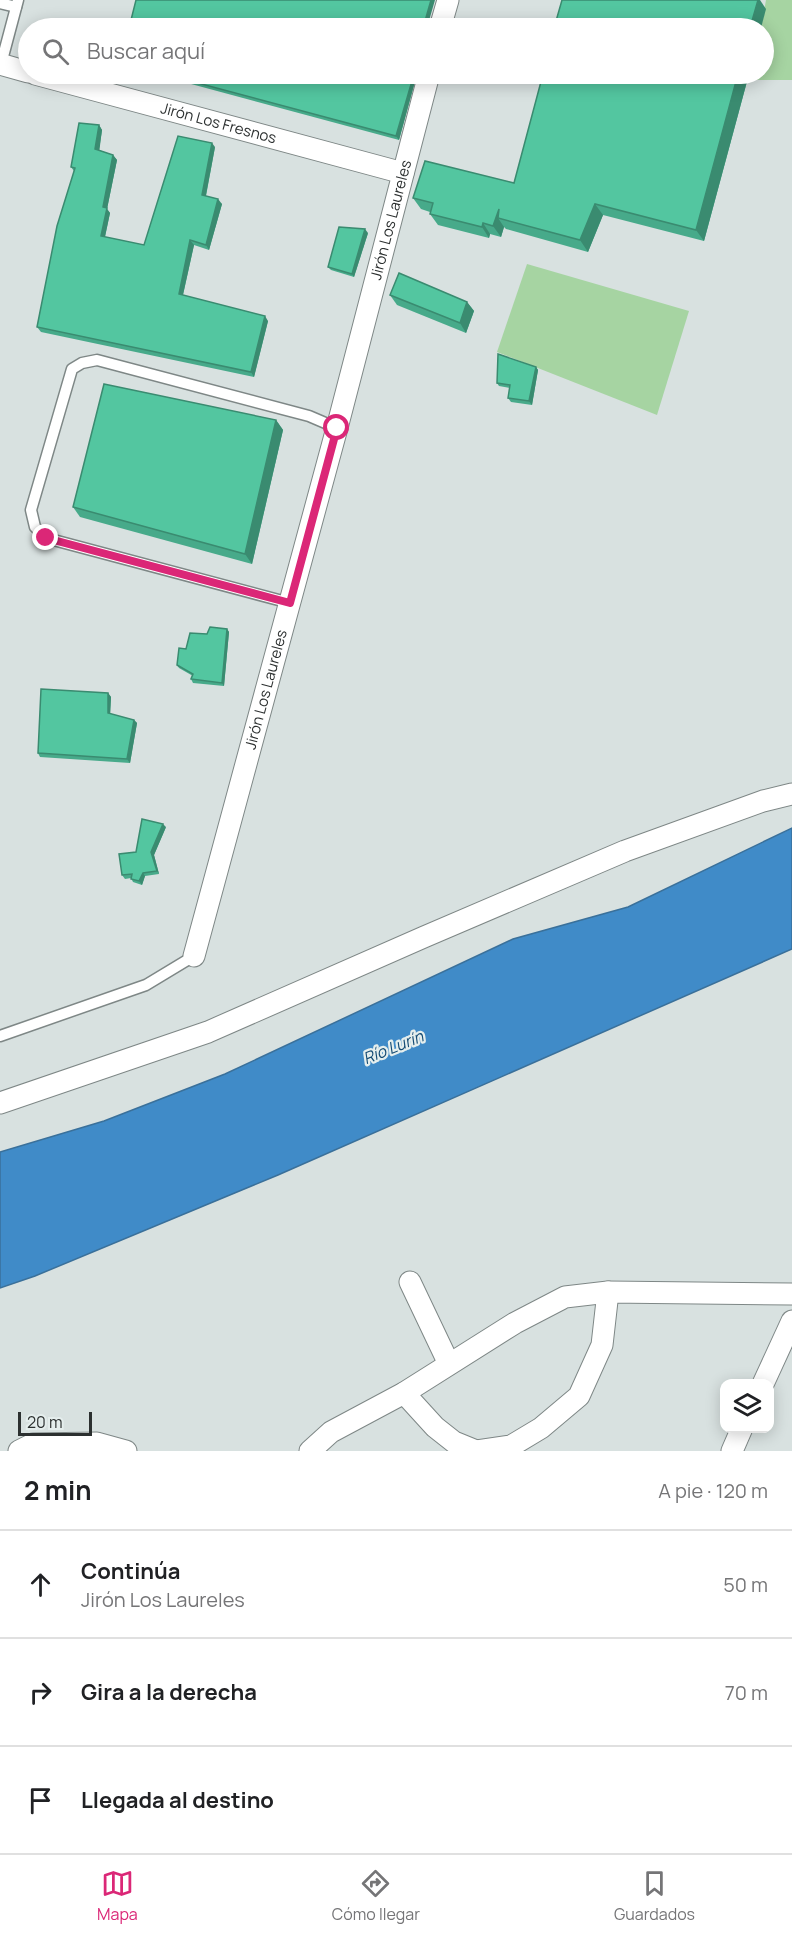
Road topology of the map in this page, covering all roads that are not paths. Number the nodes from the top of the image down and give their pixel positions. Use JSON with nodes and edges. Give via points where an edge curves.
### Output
{"nodes":[{"id":1,"x":448,"y":0,"type":"edge"},
{"id":2,"x":0,"y":3,"type":"edge"},
{"id":3,"x":17,"y":3,"type":"edge"},
{"id":4,"x":444,"y":18,"type":"edge"},
{"id":5,"x":1,"y":64,"type":"edge"},
{"id":6,"x":18,"y":69,"type":"edge"},
{"id":7,"x":72,"y":84,"type":"edge"},
{"id":8,"x":426,"y":84,"type":"edge"},
{"id":9,"x":403,"y":173,"type":"junction"},
{"id":10,"x":337,"y":428,"type":"junction"},
{"id":11,"x":290,"y":603,"type":"junction"},
{"id":12,"x":792,"y":794,"type":"edge"},
{"id":13,"x":194,"y":956,"type":"joint"},
{"id":14,"x":0,"y":1036,"type":"edge"},
{"id":15,"x":0,"y":1103,"type":"edge"},
{"id":16,"x":410,"y":1282,"type":"dead end"},
{"id":17,"x":608,"y":1292,"type":"junction"},
{"id":18,"x":792,"y":1294,"type":"edge"},
{"id":19,"x":792,"y":1321,"type":"edge"},
{"id":20,"x":449,"y":1364,"type":"junction"},
{"id":21,"x":765,"y":1379,"type":"edge"},
{"id":22,"x":404,"y":1393,"type":"junction"},
{"id":23,"x":740,"y":1433,"type":"edge"},
{"id":24,"x":19,"y":1451,"type":"edge"},
{"id":25,"x":126,"y":1451,"type":"edge"},
{"id":26,"x":310,"y":1451,"type":"edge"},
{"id":27,"x":476,"y":1451,"type":"edge"},
{"id":28,"x":732,"y":1451,"type":"edge"}],
"edges":[{"from":1,"to":4,"type":"street"},
{"from":2,"to":3,"type":"lane"},
{"from":3,"to":5,"type":"lane"},
{"from":5,"to":6,"type":"street"},
{"from":7,"to":9,"type":"street","name":"Jirón Los Fresnos"},
{"from":8,"to":9,"type":"street","name":"Jirón Los Laureles"},
{"from":9,"to":10,"type":"street","name":"Jirón Los Laureles"},
{"from":10,"to":11,"type":"street","name":"Jirón Los Laureles"},
{"from":10,"to":11,"type":"lane","via":[[309,416],[97,360],[82,363],[72,369],[31,510],[35,527],[46,538]]},
{"from":11,"to":13,"type":"street","name":"Jirón Los Laureles"},
{"from":12,"to":15,"type":"street","via":[[625,851],[208,1032]]},
{"from":13,"to":14,"type":"lane","via":[[146,985]]},
{"from":16,"to":20,"type":"street"},
{"from":17,"to":18,"type":"street"},
{"from":17,"to":20,"type":"street","via":[[565,1297]]},
{"from":17,"to":27,"type":"street","via":[[602,1345],[579,1396],[541,1428],[511,1446]]},
{"from":19,"to":21,"type":"street"},
{"from":20,"to":22,"type":"street"},
{"from":22,"to":26,"type":"street","via":[[331,1432]]},
{"from":22,"to":27,"type":"street","via":[[435,1427],[454,1442]]},
{"from":23,"to":28,"type":"street"},
{"from":24,"to":25,"type":"street","via":[[33,1444],[97,1443]]}]}
